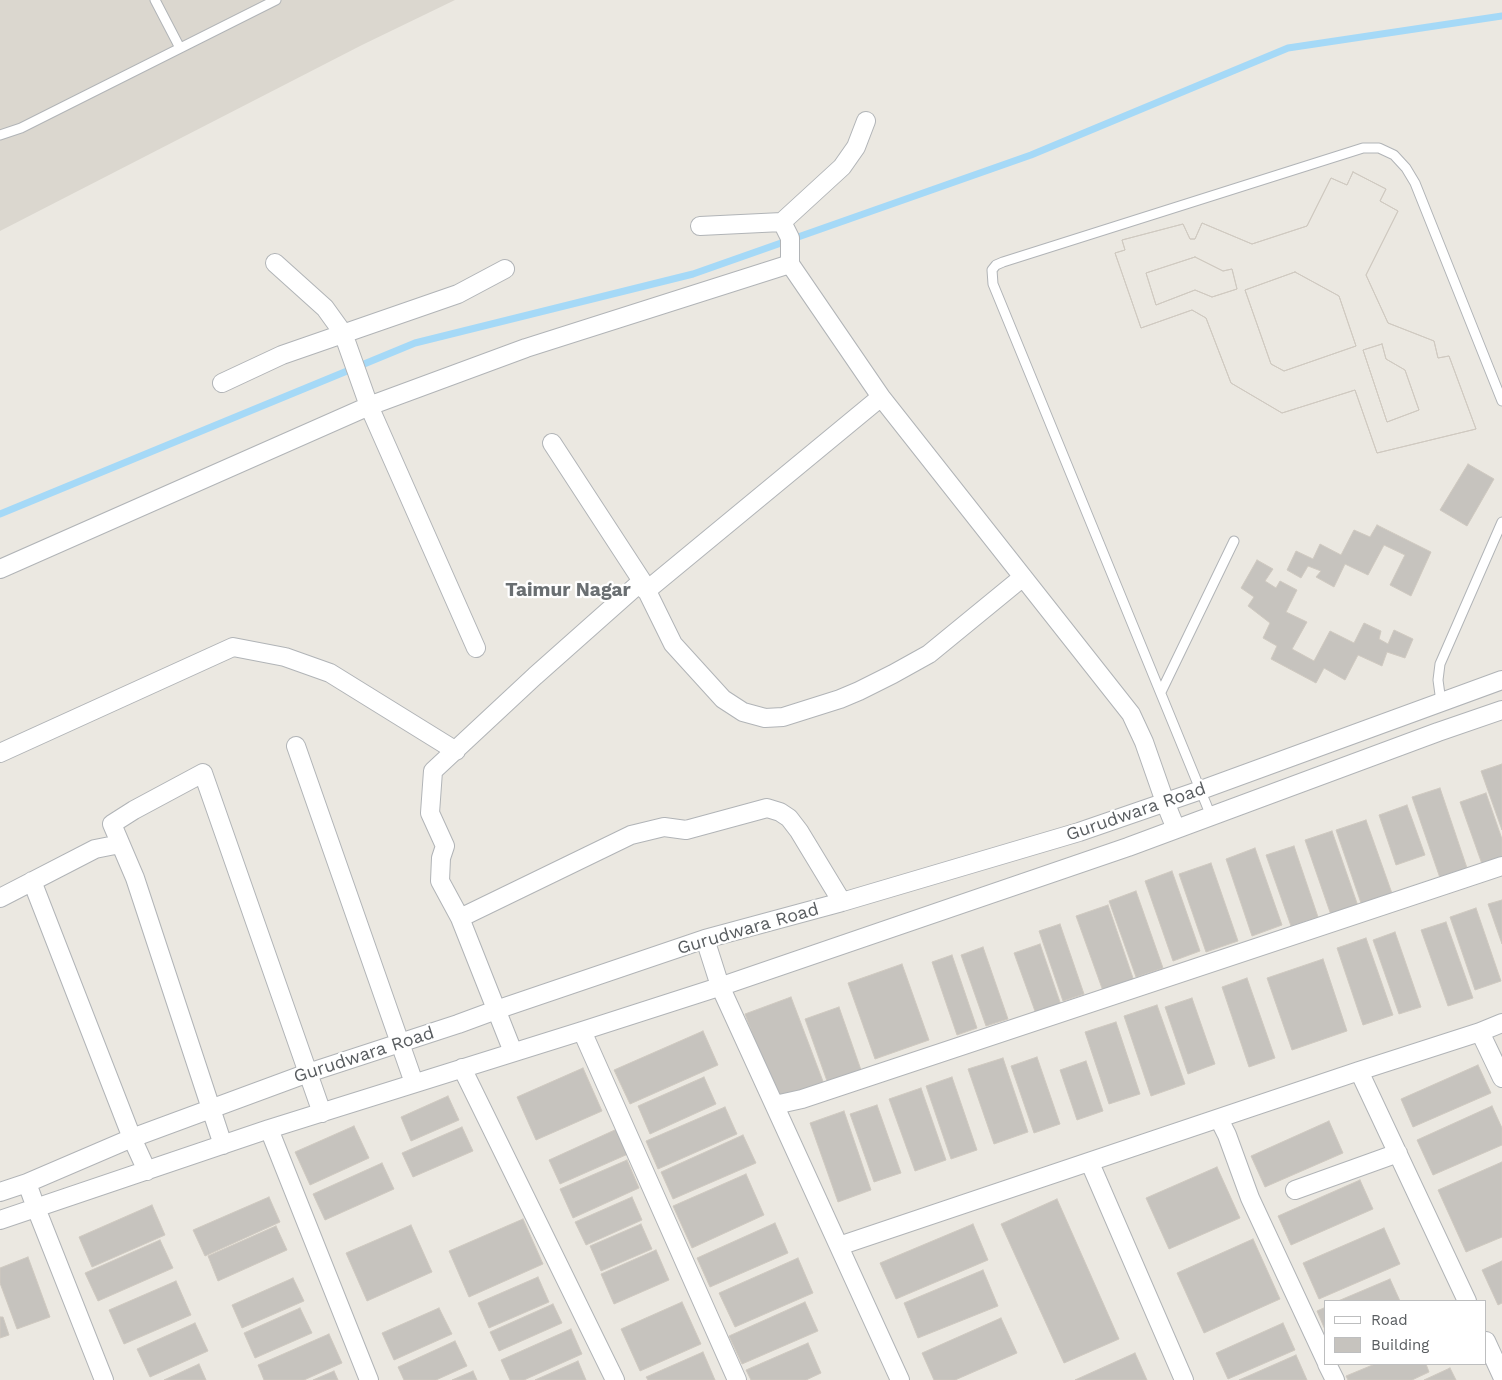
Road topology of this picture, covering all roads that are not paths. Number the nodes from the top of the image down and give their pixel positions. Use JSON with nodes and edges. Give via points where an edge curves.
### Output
{"nodes":[{"id":1,"x":155,"y":0,"type":"edge"},
{"id":2,"x":276,"y":0,"type":"edge"},
{"id":3,"x":180,"y":48,"type":"junction"},
{"id":4,"x":866,"y":121,"type":"dead end"},
{"id":5,"x":0,"y":135,"type":"edge"},
{"id":6,"x":782,"y":222,"type":"junction"},
{"id":7,"x":700,"y":226,"type":"dead end"},
{"id":8,"x":790,"y":251,"type":"junction"},
{"id":9,"x":275,"y":263,"type":"dead end"},
{"id":10,"x":505,"y":269,"type":"dead end"},
{"id":11,"x":344,"y":333,"type":"junction"},
{"id":12,"x":222,"y":383,"type":"dead end"},
{"id":13,"x":881,"y":397,"type":"junction"},
{"id":14,"x":1502,"y":400,"type":"edge"},
{"id":15,"x":369,"y":406,"type":"junction"},
{"id":16,"x":552,"y":444,"type":"dead end"},
{"id":17,"x":1502,"y":522,"type":"edge"},
{"id":18,"x":1234,"y":542,"type":"dead end"},
{"id":19,"x":0,"y":569,"type":"edge"},
{"id":20,"x":1023,"y":577,"type":"junction"},
{"id":21,"x":644,"y":586,"type":"junction"},
{"id":22,"x":476,"y":648,"type":"dead end"},
{"id":23,"x":1502,"y":680,"type":"edge"},
{"id":24,"x":1161,"y":692,"type":"junction"},
{"id":25,"x":1441,"y":702,"type":"junction"},
{"id":26,"x":1502,"y":710,"type":"edge"},
{"id":27,"x":296,"y":746,"type":"dead end"},
{"id":28,"x":456,"y":750,"type":"junction"},
{"id":29,"x":0,"y":753,"type":"edge"},
{"id":30,"x":1201,"y":790,"type":"junction"},
{"id":31,"x":1165,"y":802,"type":"junction"},
{"id":32,"x":1211,"y":816,"type":"junction"},
{"id":33,"x":1176,"y":829,"type":"junction"},
{"id":34,"x":120,"y":844,"type":"junction"},
{"id":35,"x":1502,"y":866,"type":"edge"},
{"id":36,"x":32,"y":881,"type":"junction"},
{"id":37,"x":0,"y":898,"type":"edge"},
{"id":38,"x":842,"y":902,"type":"junction"},
{"id":39,"x":460,"y":918,"type":"junction"},
{"id":40,"x":705,"y":940,"type":"junction"},
{"id":41,"x":720,"y":986,"type":"junction"},
{"id":42,"x":496,"y":1010,"type":"junction"},
{"id":43,"x":1502,"y":1023,"type":"edge"},
{"id":44,"x":582,"y":1031,"type":"junction"},
{"id":45,"x":1480,"y":1032,"type":"junction"},
{"id":46,"x":400,"y":1043,"type":"junction"},
{"id":47,"x":513,"y":1052,"type":"junction"},
{"id":48,"x":462,"y":1068,"type":"junction"},
{"id":49,"x":1359,"y":1071,"type":"junction"},
{"id":50,"x":308,"y":1073,"type":"junction"},
{"id":51,"x":1502,"y":1078,"type":"edge"},
{"id":52,"x":414,"y":1083,"type":"junction"},
{"id":53,"x":775,"y":1105,"type":"junction"},
{"id":54,"x":211,"y":1108,"type":"junction"},
{"id":55,"x":322,"y":1113,"type":"junction"},
{"id":56,"x":1219,"y":1119,"type":"junction"},
{"id":57,"x":269,"y":1130,"type":"junction"},
{"id":58,"x":132,"y":1138,"type":"junction"},
{"id":59,"x":223,"y":1145,"type":"junction"},
{"id":60,"x":1398,"y":1153,"type":"junction"},
{"id":61,"x":1090,"y":1163,"type":"junction"},
{"id":62,"x":147,"y":1171,"type":"junction"},
{"id":63,"x":27,"y":1183,"type":"junction"},
{"id":64,"x":1295,"y":1190,"type":"dead end"},
{"id":65,"x":0,"y":1192,"type":"edge"},
{"id":66,"x":36,"y":1208,"type":"junction"},
{"id":67,"x":0,"y":1220,"type":"edge"},
{"id":68,"x":839,"y":1246,"type":"junction"},
{"id":69,"x":1467,"y":1300,"type":"edge"},
{"id":70,"x":1487,"y":1343,"type":"edge"},
{"id":71,"x":1324,"y":1358,"type":"edge"},
{"id":72,"x":1328,"y":1365,"type":"edge"},
{"id":73,"x":1502,"y":1376,"type":"edge"},
{"id":74,"x":104,"y":1380,"type":"edge"},
{"id":75,"x":369,"y":1380,"type":"edge"},
{"id":76,"x":615,"y":1380,"type":"edge"},
{"id":77,"x":737,"y":1380,"type":"edge"},
{"id":78,"x":900,"y":1380,"type":"edge"},
{"id":79,"x":1184,"y":1380,"type":"edge"},
{"id":80,"x":1335,"y":1380,"type":"edge"}],
"edges":[{"from":1,"to":3,"type":"lane"},
{"from":2,"to":3,"type":"lane"},
{"from":3,"to":5,"type":"lane","via":[[21,128]]},
{"from":4,"to":6,"type":"street","via":[[856,147],[842,167]]},
{"from":6,"to":7,"type":"street"},
{"from":6,"to":8,"type":"street"},
{"from":8,"to":13,"type":"street"},
{"from":8,"to":15,"type":"street"},
{"from":9,"to":11,"type":"street","via":[[325,308]]},
{"from":10,"to":11,"type":"street","via":[[458,294]]},
{"from":11,"to":12,"type":"street"},
{"from":11,"to":15,"type":"street"},
{"from":13,"to":20,"type":"street"},
{"from":13,"to":21,"type":"street"},
{"from":14,"to":24,"type":"lane","via":[[1415,183],[1394,155],[1378,148],[1363,148],[996,265],[992,270],[993,284]]},
{"from":15,"to":19,"type":"street"},
{"from":15,"to":22,"type":"street"},
{"from":16,"to":21,"type":"street"},
{"from":17,"to":25,"type":"lane","via":[[1440,664]]},
{"from":18,"to":24,"type":"lane"},
{"from":20,"to":21,"type":"street","via":[[929,654],[840,698],[783,717],[765,718],[742,712],[723,699],[673,644]]},
{"from":20,"to":31,"type":"street","via":[[1131,714]]},
{"from":21,"to":28,"type":"street","via":[[535,676]]},
{"from":23,"to":25,"type":"street","name":"Gurudwara Road"},
{"from":24,"to":30,"type":"lane"},
{"from":25,"to":30,"type":"street","name":"Gurudwara Road"},
{"from":26,"to":32,"type":"street"},
{"from":27,"to":46,"type":"street"},
{"from":28,"to":29,"type":"street","via":[[330,673],[285,657],[234,647]]},
{"from":28,"to":39,"type":"street","via":[[433,771],[430,813],[445,846],[440,880]]},
{"from":30,"to":31,"type":"street","name":"Gurudwara Road"},
{"from":30,"to":32,"type":"lane"},
{"from":31,"to":33,"type":"street"},
{"from":31,"to":38,"type":"street","name":"Gurudwara Road","via":[[1079,832]]},
{"from":32,"to":33,"type":"street"},
{"from":33,"to":41,"type":"street"},
{"from":34,"to":36,"type":"street","via":[[95,849]]},
{"from":34,"to":50,"type":"street","via":[[112,824],[203,773]]},
{"from":34,"to":54,"type":"street","via":[[135,878]]},
{"from":35,"to":53,"type":"street","via":[[802,1099]]},
{"from":36,"to":37,"type":"street"},
{"from":36,"to":58,"type":"street"},
{"from":38,"to":39,"type":"street","via":[[789,818],[767,808],[686,830],[664,826],[631,835]]},
{"from":38,"to":40,"type":"street","name":"Gurudwara Road"},
{"from":39,"to":42,"type":"street"},
{"from":40,"to":41,"type":"street"},
{"from":40,"to":42,"type":"street","name":"Gurudwara Road"},
{"from":41,"to":44,"type":"street"},
{"from":41,"to":53,"type":"street"},
{"from":42,"to":46,"type":"street","name":"Gurudwara Road"},
{"from":42,"to":47,"type":"street"},
{"from":43,"to":45,"type":"street"},
{"from":44,"to":47,"type":"street"},
{"from":44,"to":77,"type":"street"},
{"from":45,"to":49,"type":"street"},
{"from":45,"to":51,"type":"street"},
{"from":46,"to":50,"type":"street","name":"Gurudwara Road"},
{"from":46,"to":52,"type":"street"},
{"from":47,"to":48,"type":"street"},
{"from":48,"to":52,"type":"street"},
{"from":48,"to":76,"type":"street"},
{"from":49,"to":56,"type":"street"},
{"from":49,"to":60,"type":"street"},
{"from":50,"to":54,"type":"street","name":"Gurudwara Road"},
{"from":50,"to":55,"type":"street"},
{"from":52,"to":55,"type":"street"},
{"from":53,"to":68,"type":"street"},
{"from":54,"to":58,"type":"street","name":"Gurudwara Road"},
{"from":54,"to":59,"type":"street"},
{"from":55,"to":57,"type":"street"},
{"from":56,"to":61,"type":"street"},
{"from":56,"to":71,"type":"street","via":[[1250,1198]]},
{"from":57,"to":59,"type":"street"},
{"from":57,"to":75,"type":"street"},
{"from":58,"to":62,"type":"street"},
{"from":58,"to":63,"type":"street","name":"Gurudwara Road"},
{"from":59,"to":62,"type":"street"},
{"from":60,"to":64,"type":"street"},
{"from":60,"to":69,"type":"street"},
{"from":61,"to":68,"type":"street"},
{"from":61,"to":79,"type":"street"},
{"from":62,"to":66,"type":"street"},
{"from":63,"to":65,"type":"street","name":"Gurudwara Road"},
{"from":63,"to":66,"type":"street"},
{"from":66,"to":67,"type":"street"},
{"from":66,"to":74,"type":"street"},
{"from":68,"to":78,"type":"street"},
{"from":70,"to":73,"type":"street"},
{"from":72,"to":80,"type":"street"}]}
